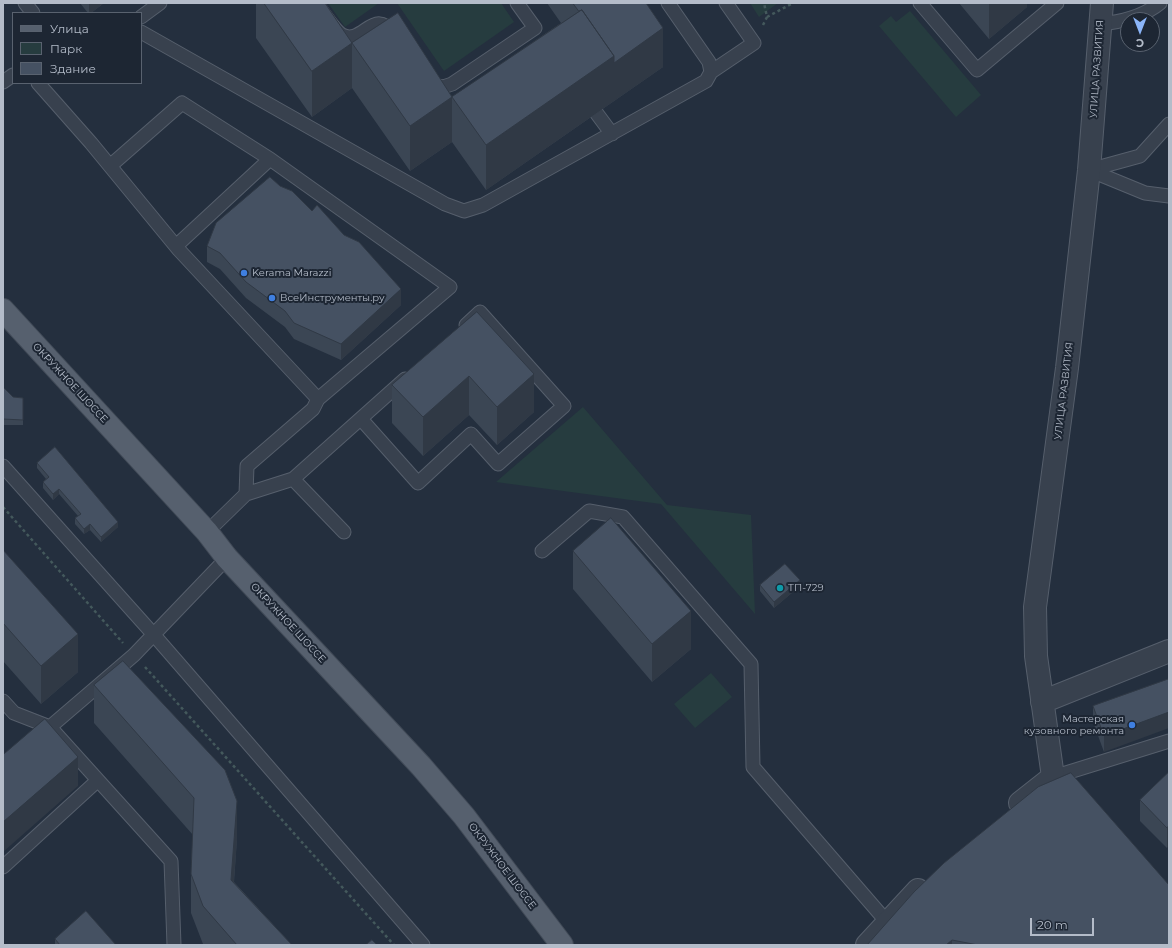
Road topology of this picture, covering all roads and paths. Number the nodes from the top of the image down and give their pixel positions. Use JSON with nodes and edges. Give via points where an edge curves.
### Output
{"nodes":[{"id":1,"x":25,"y":3,"type":"edge"},
{"id":2,"x":160,"y":3,"type":"edge"},
{"id":3,"x":316,"y":3,"type":"edge"},
{"id":4,"x":517,"y":3,"type":"edge"},
{"id":5,"x":668,"y":3,"type":"edge"},
{"id":6,"x":726,"y":3,"type":"edge"},
{"id":7,"x":793,"y":3,"type":"edge"},
{"id":8,"x":920,"y":3,"type":"edge"},
{"id":9,"x":1057,"y":3,"type":"edge"},
{"id":10,"x":1102,"y":3,"type":"edge"},
{"id":11,"x":1160,"y":3,"type":"edge"},
{"id":12,"x":32,"y":12,"type":"edge"},
{"id":13,"x":142,"y":15,"type":"edge"},
{"id":14,"x":767,"y":17,"type":"dead end"},
{"id":15,"x":1100,"y":24,"type":"junction"},
{"id":16,"x":535,"y":28,"type":"junction"},
{"id":17,"x":142,"y":33,"type":"edge"},
{"id":18,"x":544,"y":41,"type":"edge"},
{"id":19,"x":401,"y":46,"type":"edge"},
{"id":20,"x":710,"y":72,"type":"junction"},
{"id":21,"x":12,"y":76,"type":"edge"},
{"id":22,"x":422,"y":78,"type":"edge"},
{"id":23,"x":3,"y":82,"type":"edge"},
{"id":24,"x":39,"y":84,"type":"edge"},
{"id":25,"x":580,"y":91,"type":"edge"},
{"id":26,"x":1169,"y":124,"type":"edge"},
{"id":27,"x":612,"y":134,"type":"junction"},
{"id":28,"x":270,"y":159,"type":"junction"},
{"id":29,"x":110,"y":166,"type":"junction"},
{"id":30,"x":1089,"y":170,"type":"junction"},
{"id":31,"x":1169,"y":196,"type":"edge"},
{"id":32,"x":176,"y":246,"type":"junction"},
{"id":33,"x":3,"y":310,"type":"edge"},
{"id":34,"x":457,"y":333,"type":"edge"},
{"id":35,"x":417,"y":369,"type":"edge"},
{"id":36,"x":318,"y":399,"type":"junction"},
{"id":37,"x":361,"y":419,"type":"junction"},
{"id":38,"x":3,"y":466,"type":"edge"},
{"id":39,"x":293,"y":479,"type":"junction"},
{"id":40,"x":246,"y":494,"type":"junction"},
{"id":41,"x":3,"y":507,"type":"edge"},
{"id":42,"x":207,"y":532,"type":"junction"},
{"id":43,"x":344,"y":532,"type":"dead end"},
{"id":44,"x":542,"y":551,"type":"dead end"},
{"id":45,"x":227,"y":558,"type":"junction"},
{"id":46,"x":154,"y":635,"type":"junction"},
{"id":47,"x":1169,"y":651,"type":"edge"},
{"id":48,"x":134,"y":656,"type":"junction"},
{"id":49,"x":3,"y":701,"type":"edge"},
{"id":50,"x":1042,"y":702,"type":"junction"},
{"id":51,"x":50,"y":727,"type":"junction"},
{"id":52,"x":1169,"y":741,"type":"edge"},
{"id":53,"x":1052,"y":778,"type":"junction"},
{"id":54,"x":97,"y":781,"type":"junction"},
{"id":55,"x":1005,"y":815,"type":"edge"},
{"id":56,"x":3,"y":867,"type":"edge"},
{"id":57,"x":930,"y":879,"type":"edge"},
{"id":58,"x":887,"y":922,"type":"junction"},
{"id":59,"x":174,"y":945,"type":"edge"},
{"id":60,"x":394,"y":945,"type":"edge"},
{"id":61,"x":423,"y":945,"type":"edge"},
{"id":62,"x":562,"y":945,"type":"edge"},
{"id":63,"x":868,"y":945,"type":"edge"}],
"edges":[{"from":1,"to":12,"type":"lane"},
{"from":2,"to":13,"type":"lane"},
{"from":3,"to":19,"type":"lane","via":[[341,34],[349,37],[376,24],[383,24],[389,28]]},
{"from":4,"to":16,"type":"lane"},
{"from":5,"to":20,"type":"lane","via":[[708,62]]},
{"from":6,"to":20,"type":"lane","via":[[754,43]]},
{"from":7,"to":14,"type":"path"},
{"from":8,"to":9,"type":"lane","via":[[977,70]]},
{"from":10,"to":15,"type":"street","name":"УЛИЦА РАЗВИТИЯ"},
{"from":11,"to":15,"type":"lane","via":[[1153,9],[1123,22]]},
{"from":15,"to":30,"type":"street","name":"УЛИЦА РАЗВИТИЯ"},
{"from":16,"to":18,"type":"lane"},
{"from":16,"to":22,"type":"lane","via":[[452,84],[435,87],[427,84]]},
{"from":17,"to":27,"type":"lane","via":[[445,204],[464,211],[483,205]]},
{"from":20,"to":27,"type":"lane","via":[[706,81]]},
{"from":21,"to":23,"type":"lane"},
{"from":24,"to":29,"type":"lane"},
{"from":25,"to":27,"type":"lane"},
{"from":26,"to":30,"type":"lane","via":[[1140,156]]},
{"from":28,"to":29,"type":"lane","via":[[182,103]]},
{"from":28,"to":32,"type":"lane"},
{"from":28,"to":36,"type":"lane","via":[[450,287]]},
{"from":29,"to":32,"type":"lane"},
{"from":30,"to":31,"type":"lane","via":[[1146,193]]},
{"from":30,"to":50,"type":"street","name":"УЛИЦА РАЗВИТИЯ","via":[[1067,368],[1035,607],[1036,656]]},
{"from":32,"to":36,"type":"lane"},
{"from":33,"to":42,"type":"main road","name":"ОКРУЖНОЕ ШОССЕ"},
{"from":34,"to":37,"type":"lane","via":[[480,312],[564,406],[498,464],[471,434],[418,482]]},
{"from":35,"to":37,"type":"lane"},
{"from":36,"to":40,"type":"lane","via":[[313,409],[247,466]]},
{"from":37,"to":39,"type":"lane"},
{"from":38,"to":46,"type":"lane"},
{"from":39,"to":40,"type":"lane"},
{"from":39,"to":43,"type":"lane"},
{"from":40,"to":42,"type":"lane"},
{"from":41,"to":48,"type":"path"},
{"from":42,"to":45,"type":"main road","name":"ОКРУЖНОЕ ШОССЕ"},
{"from":44,"to":58,"type":"lane","via":[[589,510],[623,517],[751,664],[753,767]]},
{"from":45,"to":46,"type":"lane"},
{"from":45,"to":62,"type":"main road","name":"ОКРУЖНОЕ ШОССЕ","via":[[421,766],[464,816]]},
{"from":46,"to":48,"type":"lane"},
{"from":46,"to":61,"type":"lane"},
{"from":47,"to":50,"type":"street"},
{"from":48,"to":51,"type":"lane"},
{"from":48,"to":60,"type":"path"},
{"from":49,"to":51,"type":"lane","via":[[14,712]]},
{"from":50,"to":53,"type":"street","name":"УЛИЦА РАЗВИТИЯ"},
{"from":51,"to":54,"type":"lane"},
{"from":52,"to":53,"type":"lane"},
{"from":53,"to":55,"type":"street"},
{"from":54,"to":56,"type":"lane"},
{"from":54,"to":59,"type":"lane","via":[[171,861]]},
{"from":57,"to":58,"type":"street"},
{"from":58,"to":63,"type":"street"}]}
